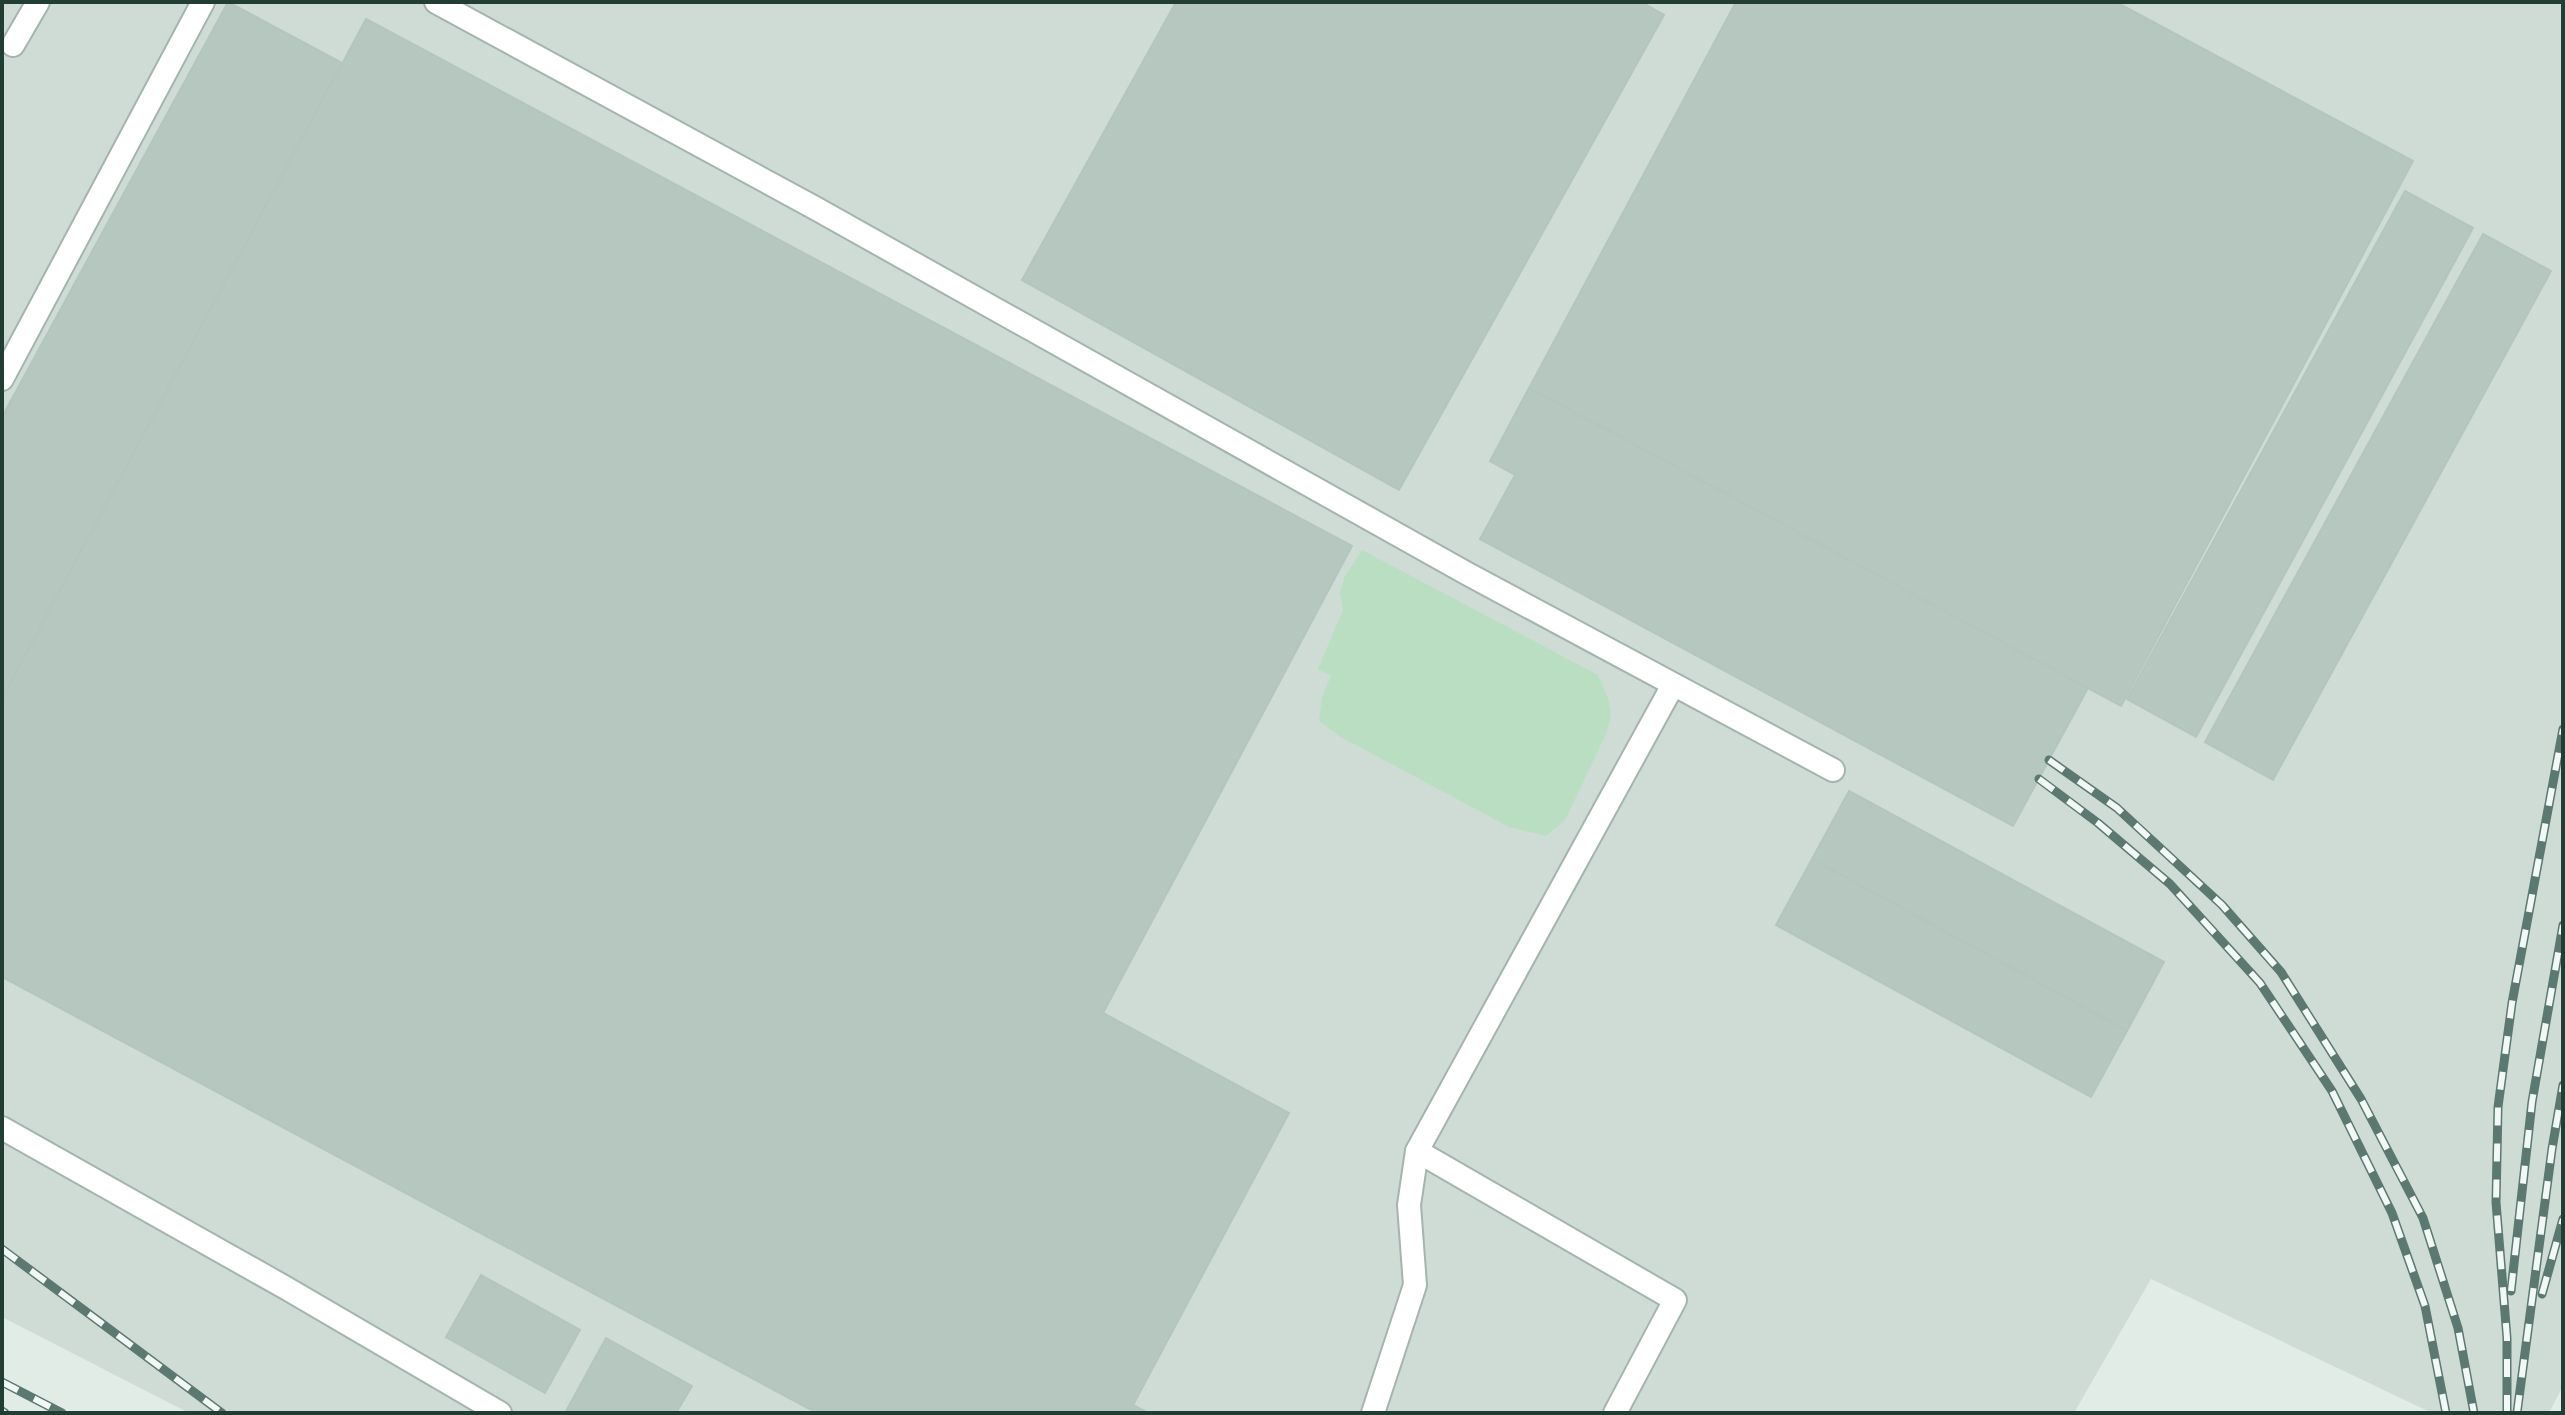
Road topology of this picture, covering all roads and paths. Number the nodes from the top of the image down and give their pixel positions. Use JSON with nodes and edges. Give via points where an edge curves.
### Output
{"nodes":[{"id":1,"x":38,"y":2,"type":"edge"},
{"id":2,"x":203,"y":2,"type":"edge"},
{"id":3,"x":436,"y":2,"type":"edge"},
{"id":4,"x":8,"y":42,"type":"edge"},
{"id":5,"x":2,"y":65,"type":"edge"},
{"id":6,"x":2,"y":379,"type":"edge"},
{"id":7,"x":1673,"y":685,"type":"junction"},
{"id":8,"x":1833,"y":770,"type":"dead end"},
{"id":9,"x":2,"y":1128,"type":"edge"},
{"id":10,"x":1417,"y":1151,"type":"junction"},
{"id":11,"x":500,"y":1413,"type":"edge"},
{"id":12,"x":1373,"y":1413,"type":"edge"},
{"id":13,"x":1615,"y":1413,"type":"edge"}],
"edges":[{"from":1,"to":4,"type":"lane"},
{"from":2,"to":6,"type":"lane"},
{"from":3,"to":7,"type":"lane"},
{"from":4,"to":5,"type":"lane"},
{"from":7,"to":8,"type":"lane"},
{"from":7,"to":10,"type":"lane"},
{"from":9,"to":11,"type":"lane"},
{"from":10,"to":12,"type":"lane","via":[[1409,1205],[1415,1285]]},
{"from":10,"to":13,"type":"lane","via":[[1675,1300]]}]}
